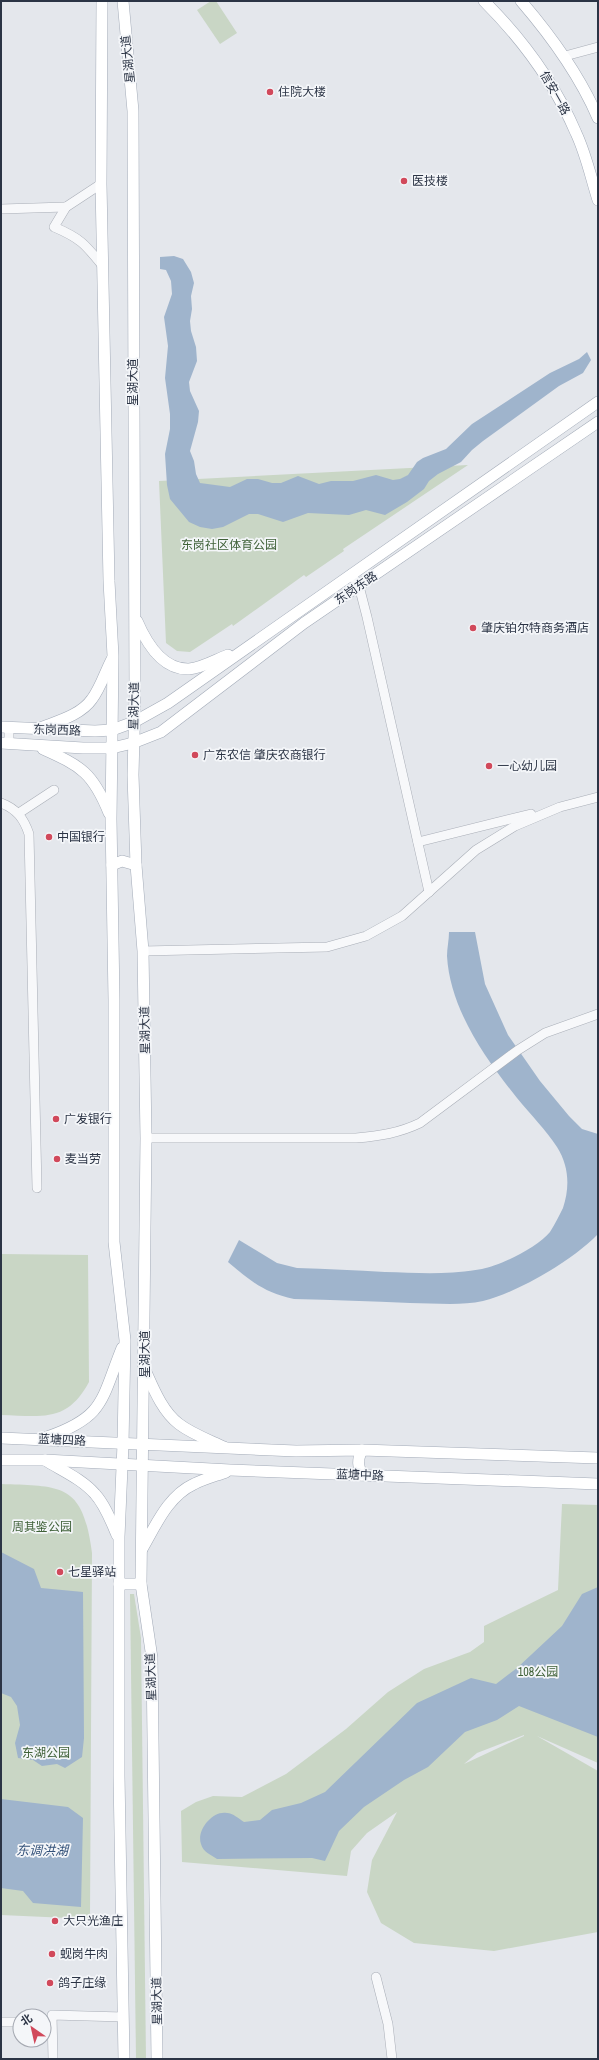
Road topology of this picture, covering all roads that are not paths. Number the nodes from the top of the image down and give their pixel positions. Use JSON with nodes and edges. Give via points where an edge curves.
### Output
{"nodes":[{"id":1,"x":102,"y":1,"type":"edge"},
{"id":2,"x":123,"y":1,"type":"edge"},
{"id":3,"x":484,"y":1,"type":"edge"},
{"id":4,"x":521,"y":1,"type":"edge"},
{"id":5,"x":598,"y":47,"type":"edge"},
{"id":6,"x":565,"y":56,"type":"junction"},
{"id":7,"x":598,"y":118,"type":"edge"},
{"id":8,"x":101,"y":184,"type":"junction"},
{"id":9,"x":598,"y":200,"type":"edge"},
{"id":10,"x":66,"y":208,"type":"junction"},
{"id":11,"x":1,"y":209,"type":"edge"},
{"id":12,"x":102,"y":265,"type":"junction"},
{"id":13,"x":598,"y":392,"type":"edge"},
{"id":14,"x":598,"y":402,"type":"edge"},
{"id":15,"x":579,"y":415,"type":"junction"},
{"id":16,"x":598,"y":422,"type":"edge"},
{"id":17,"x":593,"y":428,"type":"edge"},
{"id":18,"x":351,"y":574,"type":"junction"},
{"id":19,"x":359,"y":586,"type":"junction"},
{"id":20,"x":135,"y":616,"type":"junction"},
{"id":21,"x":248,"y":646,"type":"junction"},
{"id":22,"x":113,"y":656,"type":"junction"},
{"id":23,"x":134,"y":722,"type":"junction"},
{"id":24,"x":5,"y":728,"type":"edge"},
{"id":25,"x":36,"y":729,"type":"junction"},
{"id":26,"x":112,"y":730,"type":"junction"},
{"id":27,"x":5,"y":743,"type":"edge"},
{"id":28,"x":134,"y":743,"type":"junction"},
{"id":29,"x":36,"y":746,"type":"junction"},
{"id":30,"x":112,"y":748,"type":"junction"},
{"id":31,"x":54,"y":790,"type":"dead end"},
{"id":32,"x":598,"y":797,"type":"edge"},
{"id":33,"x":1,"y":803,"type":"edge"},
{"id":34,"x":560,"y":807,"type":"junction"},
{"id":35,"x":18,"y":813,"type":"junction"},
{"id":36,"x":111,"y":820,"type":"junction"},
{"id":37,"x":418,"y":842,"type":"junction"},
{"id":38,"x":112,"y":865,"type":"junction"},
{"id":39,"x":136,"y":865,"type":"junction"},
{"id":40,"x":430,"y":892,"type":"junction"},
{"id":41,"x":143,"y":951,"type":"junction"},
{"id":42,"x":598,"y":1014,"type":"edge"},
{"id":43,"x":146,"y":1138,"type":"junction"},
{"id":44,"x":36,"y":1188,"type":"dead end"},
{"id":45,"x":125,"y":1340,"type":"junction"},
{"id":46,"x":145,"y":1371,"type":"junction"},
{"id":47,"x":1,"y":1438,"type":"edge"},
{"id":48,"x":42,"y":1439,"type":"junction"},
{"id":49,"x":123,"y":1444,"type":"junction"},
{"id":50,"x":143,"y":1446,"type":"junction"},
{"id":51,"x":226,"y":1448,"type":"junction"},
{"id":52,"x":362,"y":1450,"type":"junction"},
{"id":53,"x":598,"y":1458,"type":"edge"},
{"id":54,"x":1,"y":1460,"type":"edge"},
{"id":55,"x":45,"y":1460,"type":"junction"},
{"id":56,"x":122,"y":1464,"type":"junction"},
{"id":57,"x":143,"y":1465,"type":"junction"},
{"id":58,"x":230,"y":1470,"type":"junction"},
{"id":59,"x":362,"y":1475,"type":"junction"},
{"id":60,"x":598,"y":1484,"type":"edge"},
{"id":61,"x":119,"y":1537,"type":"junction"},
{"id":62,"x":142,"y":1550,"type":"junction"},
{"id":63,"x":119,"y":1584,"type":"junction"},
{"id":64,"x":141,"y":1584,"type":"junction"},
{"id":65,"x":376,"y":1977,"type":"dead end"},
{"id":66,"x":52,"y":2016,"type":"edge"},
{"id":67,"x":124,"y":2017,"type":"junction"},
{"id":68,"x":1,"y":2022,"type":"edge"},
{"id":69,"x":12,"y":2022,"type":"edge"},
{"id":70,"x":52,"y":2048,"type":"edge"},
{"id":71,"x":53,"y":2059,"type":"edge"},
{"id":72,"x":124,"y":2059,"type":"edge"},
{"id":73,"x":157,"y":2059,"type":"edge"},
{"id":74,"x":392,"y":2059,"type":"edge"}],
"edges":[{"from":1,"to":8,"type":"main road","name":"星湖大道"},
{"from":2,"to":20,"type":"main road","name":"星湖大道","via":[[133,110]]},
{"from":3,"to":9,"type":"main road","name":"信安一路","via":[[538,64],[559,99],[577,134]]},
{"from":4,"to":6,"type":"main road"},
{"from":5,"to":6,"type":"street"},
{"from":6,"to":7,"type":"main road"},
{"from":8,"to":10,"type":"street"},
{"from":8,"to":12,"type":"main road","name":"星湖大道"},
{"from":10,"to":11,"type":"street"},
{"from":10,"to":12,"type":"street","via":[[54,227],[84,242]]},
{"from":12,"to":22,"type":"main road","name":"星湖大道"},
{"from":13,"to":15,"type":"main road"},
{"from":14,"to":15,"type":"main road","name":"东岗东路"},
{"from":15,"to":18,"type":"main road","name":"东岗东路"},
{"from":16,"to":17,"type":"main road","name":"东岗东路"},
{"from":17,"to":19,"type":"main road","name":"东岗东路"},
{"from":18,"to":19,"type":"street"},
{"from":18,"to":21,"type":"main road","name":"东岗东路"},
{"from":19,"to":28,"type":"main road","name":"东岗东路","via":[[304,623],[161,732]]},
{"from":19,"to":37,"type":"street"},
{"from":20,"to":21,"type":"main road","via":[[143,636],[154,652],[167,663],[182,668],[203,666]]},
{"from":20,"to":23,"type":"main road","name":"星湖大道"},
{"from":21,"to":23,"type":"main road","name":"东岗东路","via":[[168,703]]},
{"from":22,"to":25,"type":"main road","via":[[93,698],[87,705],[71,716]]},
{"from":22,"to":26,"type":"main road","name":"星湖大道"},
{"from":23,"to":26,"type":"main road","name":"东岗东路"},
{"from":23,"to":28,"type":"main road","name":"星湖大道"},
{"from":24,"to":25,"type":"main road","name":"东岗西路"},
{"from":24,"to":27,"type":"street"},
{"from":25,"to":26,"type":"main road","name":"东岗西路"},
{"from":26,"to":30,"type":"main road","name":"星湖大道"},
{"from":27,"to":29,"type":"main road","name":"东岗西路"},
{"from":28,"to":30,"type":"main road","name":"东岗东路"},
{"from":28,"to":39,"type":"main road","name":"星湖大道"},
{"from":29,"to":30,"type":"main road","name":"东岗西路"},
{"from":29,"to":36,"type":"main road","via":[[71,762],[88,775],[98,790]]},
{"from":30,"to":36,"type":"main road","name":"星湖大道"},
{"from":31,"to":35,"type":"street"},
{"from":32,"to":34,"type":"street"},
{"from":33,"to":35,"type":"street"},
{"from":34,"to":37,"type":"street"},
{"from":34,"to":40,"type":"street","via":[[515,826],[476,850]]},
{"from":35,"to":44,"type":"street","via":[[30,834]]},
{"from":36,"to":38,"type":"main road","name":"星湖大道"},
{"from":37,"to":40,"type":"street"},
{"from":38,"to":39,"type":"main road","via":[[122,861]]},
{"from":38,"to":45,"type":"main road","name":"星湖大道","via":[[114,1242]]},
{"from":39,"to":41,"type":"main road","name":"星湖大道"},
{"from":40,"to":41,"type":"street","via":[[402,916],[366,936],[327,947]]},
{"from":41,"to":43,"type":"main road","name":"星湖大道"},
{"from":42,"to":43,"type":"street","via":[[545,1033],[420,1123],[385,1136]]},
{"from":43,"to":46,"type":"main road","name":"星湖大道"},
{"from":45,"to":48,"type":"main road","via":[[98,1407],[80,1423]]},
{"from":45,"to":49,"type":"main road","name":"星湖大道"},
{"from":46,"to":50,"type":"main road","name":"星湖大道"},
{"from":46,"to":51,"type":"main road","via":[[171,1418]]},
{"from":47,"to":48,"type":"main road","name":"蓝塘四路"},
{"from":48,"to":49,"type":"main road","name":"蓝塘四路"},
{"from":49,"to":50,"type":"main road","name":"蓝塘中路"},
{"from":49,"to":56,"type":"main road","name":"星湖大道"},
{"from":50,"to":51,"type":"main road","name":"蓝塘中路"},
{"from":50,"to":57,"type":"main road","name":"星湖大道"},
{"from":51,"to":52,"type":"main road","name":"蓝塘中路"},
{"from":52,"to":53,"type":"main road","name":"蓝塘中路"},
{"from":52,"to":59,"type":"main road","via":[[358,1457],[358,1467]]},
{"from":54,"to":55,"type":"main road","name":"蓝塘四路"},
{"from":55,"to":56,"type":"main road","name":"蓝塘四路"},
{"from":55,"to":61,"type":"main road","via":[[95,1494]]},
{"from":56,"to":57,"type":"main road","name":"蓝塘中路"},
{"from":56,"to":61,"type":"main road","name":"星湖大道"},
{"from":57,"to":58,"type":"main road","name":"蓝塘中路"},
{"from":57,"to":62,"type":"main road","name":"星湖大道"},
{"from":58,"to":59,"type":"main road","name":"蓝塘中路"},
{"from":58,"to":62,"type":"main road","via":[[193,1484],[179,1494],[162,1515]]},
{"from":59,"to":60,"type":"main road","name":"蓝塘中路"},
{"from":61,"to":63,"type":"main road","name":"星湖大道"},
{"from":62,"to":64,"type":"main road","name":"星湖大道"},
{"from":63,"to":64,"type":"main road"},
{"from":63,"to":67,"type":"main road","name":"星湖大道","via":[[119,1776]]},
{"from":64,"to":73,"type":"main road","name":"星湖大道","via":[[152,1658]]},
{"from":65,"to":74,"type":"street","via":[[388,2024]]},
{"from":66,"to":67,"type":"street"},
{"from":67,"to":72,"type":"main road","name":"星湖大道"},
{"from":68,"to":69,"type":"street"},
{"from":70,"to":71,"type":"street"}]}
